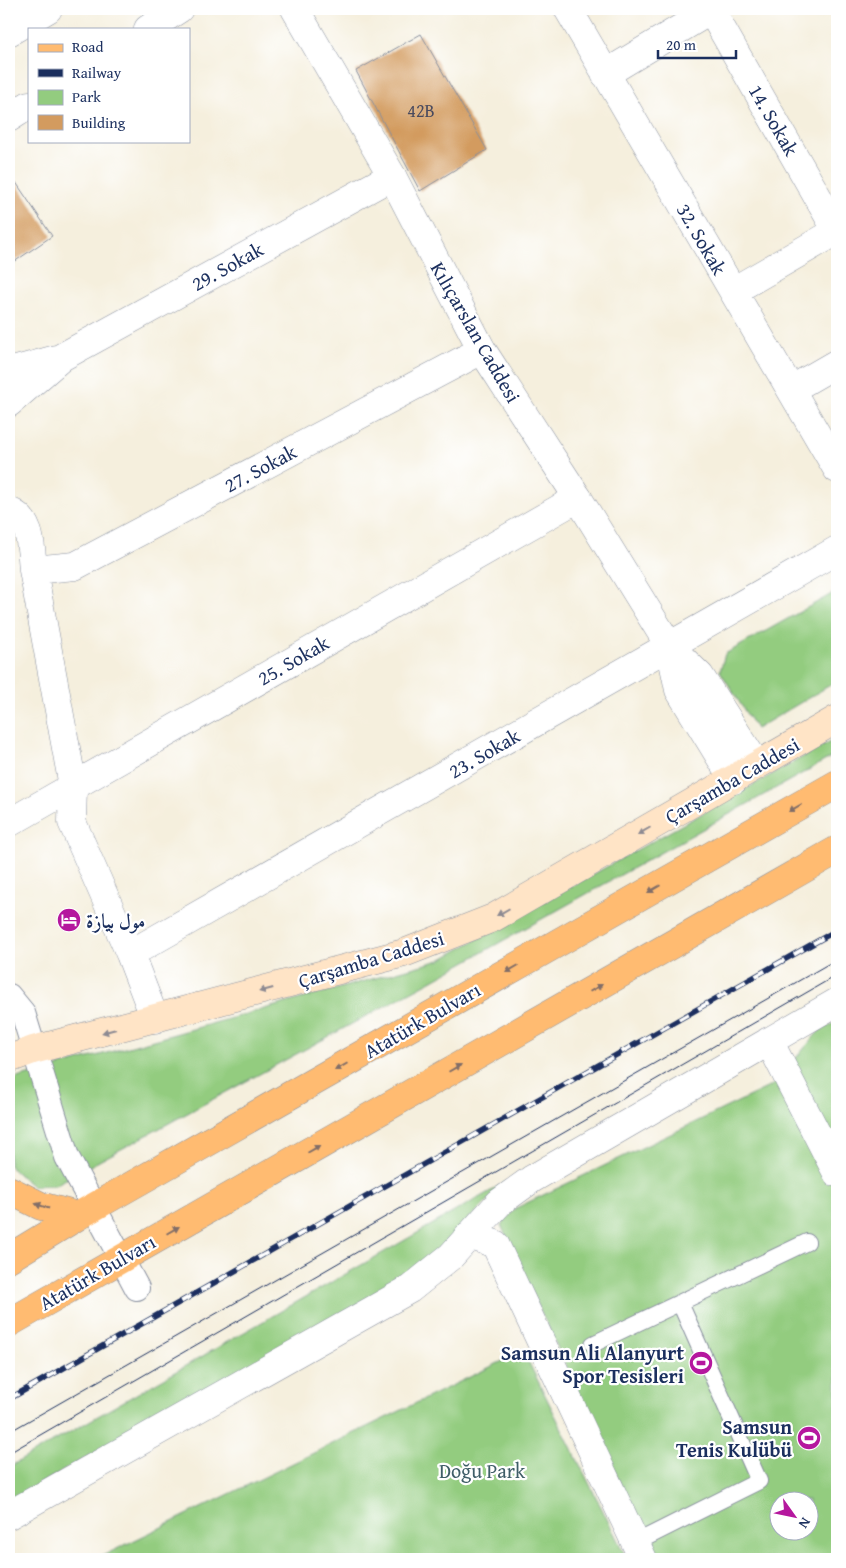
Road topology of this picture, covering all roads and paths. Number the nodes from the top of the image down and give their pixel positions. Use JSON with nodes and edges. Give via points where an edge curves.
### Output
{"nodes":[{"id":1,"x":48,"y":9,"type":"edge"},
{"id":2,"x":179,"y":9,"type":"edge"},
{"id":3,"x":295,"y":9,"type":"edge"},
{"id":4,"x":568,"y":9,"type":"edge"},
{"id":5,"x":712,"y":9,"type":"edge"},
{"id":6,"x":150,"y":28,"type":"edge"},
{"id":7,"x":9,"y":32,"type":"edge"},
{"id":8,"x":605,"y":74,"type":"junction"},
{"id":9,"x":392,"y":176,"type":"junction"},
{"id":10,"x":837,"y":231,"type":"edge"},
{"id":11,"x":733,"y":291,"type":"junction"},
{"id":12,"x":482,"y":350,"type":"junction"},
{"id":13,"x":62,"y":357,"type":"junction"},
{"id":14,"x":837,"y":363,"type":"edge"},
{"id":15,"x":9,"y":372,"type":"edge"},
{"id":16,"x":792,"y":389,"type":"junction"},
{"id":17,"x":9,"y":404,"type":"edge"},
{"id":18,"x":836,"y":462,"type":"edge"},
{"id":19,"x":578,"y":498,"type":"junction"},
{"id":20,"x":9,"y":511,"type":"edge"},
{"id":21,"x":837,"y":550,"type":"edge"},
{"id":22,"x":33,"y":570,"type":"junction"},
{"id":23,"x":670,"y":647,"type":"junction"},
{"id":24,"x":837,"y":719,"type":"edge"},
{"id":25,"x":757,"y":765,"type":"junction"},
{"id":26,"x":734,"y":780,"type":"junction"},
{"id":27,"x":837,"y":784,"type":"edge"},
{"id":28,"x":73,"y":786,"type":"junction"},
{"id":29,"x":9,"y":823,"type":"edge"},
{"id":30,"x":837,"y":850,"type":"edge"},
{"id":31,"x":130,"y":954,"type":"junction"},
{"id":32,"x":9,"y":996,"type":"edge"},
{"id":33,"x":837,"y":1002,"type":"edge"},
{"id":34,"x":155,"y":1019,"type":"junction"},
{"id":35,"x":769,"y":1041,"type":"junction"},
{"id":36,"x":21,"y":1055,"type":"edge"},
{"id":37,"x":837,"y":1173,"type":"edge"},
{"id":38,"x":9,"y":1190,"type":"edge"},
{"id":39,"x":86,"y":1212,"type":"junction"},
{"id":40,"x":469,"y":1236,"type":"junction"},
{"id":41,"x":807,"y":1242,"type":"dead end"},
{"id":42,"x":9,"y":1258,"type":"edge"},
{"id":43,"x":122,"y":1259,"type":"junction"},
{"id":44,"x":137,"y":1288,"type":"dead end"},
{"id":45,"x":680,"y":1303,"type":"junction"},
{"id":46,"x":9,"y":1323,"type":"edge"},
{"id":47,"x":593,"y":1344,"type":"dead end"},
{"id":48,"x":9,"y":1515,"type":"edge"},
{"id":49,"x":639,"y":1551,"type":"edge"}],
"edges":[{"from":1,"to":7,"type":"street"},
{"from":2,"to":6,"type":"street"},
{"from":3,"to":9,"type":"street","name":"Kılıçarslan Caddesi"},
{"from":4,"to":8,"type":"street","name":"32. Sokak"},
{"from":5,"to":8,"type":"street"},
{"from":5,"to":10,"type":"street","name":"14. Sokak"},
{"from":8,"to":11,"type":"street","name":"32. Sokak"},
{"from":9,"to":12,"type":"street","name":"Kılıçarslan Caddesi"},
{"from":9,"to":13,"type":"street","name":"29. Sokak"},
{"from":10,"to":11,"type":"street"},
{"from":11,"to":16,"type":"street","name":"32. Sokak"},
{"from":12,"to":19,"type":"street","name":"Kılıçarslan Caddesi"},
{"from":12,"to":22,"type":"street","name":"27. Sokak","via":[[76,566]]},
{"from":13,"to":15,"type":"street"},
{"from":13,"to":17,"type":"street"},
{"from":14,"to":16,"type":"street"},
{"from":16,"to":18,"type":"street","name":"32. Sokak"},
{"from":19,"to":23,"type":"street","name":"Kılıçarslan Caddesi"},
{"from":19,"to":28,"type":"street","name":"25. Sokak"},
{"from":20,"to":22,"type":"street","via":[[17,514],[25,525]]},
{"from":21,"to":23,"type":"street","name":"23. Sokak"},
{"from":22,"to":28,"type":"street"},
{"from":23,"to":25,"type":"street","name":"Kılıçarslan Caddesi","via":[[700,676]]},
{"from":23,"to":26,"type":"street","name":"Kılıçarslan Caddesi","via":[[679,690]]},
{"from":23,"to":31,"type":"street","name":"23. Sokak"},
{"from":24,"to":25,"type":"main road","name":"Çarşamba Caddesi"},
{"from":25,"to":26,"type":"main road","name":"Çarşamba Caddesi"},
{"from":26,"to":34,"type":"main road","name":"Çarşamba Caddesi","one_way":true,"via":[[493,918],[404,953]]},
{"from":27,"to":39,"type":"main road","name":"Atatürk Bulvarı","one_way":true},
{"from":28,"to":29,"type":"street","name":"25. Sokak"},
{"from":28,"to":31,"type":"street","via":[[72,822]]},
{"from":43,"to":30,"type":"main road","name":"Atatürk Bulvarı","one_way":true},
{"from":31,"to":34,"type":"street"},
{"from":32,"to":36,"type":"street","via":[[23,1013]]},
{"from":33,"to":35,"type":"street"},
{"from":34,"to":36,"type":"main road","name":"Çarşamba Caddesi","one_way":true},
{"from":35,"to":37,"type":"street"},
{"from":35,"to":40,"type":"street","via":[[532,1178],[500,1202]]},
{"from":36,"to":39,"type":"street","via":[[67,1157]]},
{"from":39,"to":38,"type":"main road","one_way":true,"via":[[41,1206]]},
{"from":39,"to":42,"type":"main road","name":"Atatürk Bulvarı"},
{"from":39,"to":43,"type":"street"},
{"from":40,"to":48,"type":"street","via":[[452,1256],[410,1290]]},
{"from":40,"to":49,"type":"street","via":[[495,1244]]},
{"from":41,"to":45,"type":"lane"},
{"from":43,"to":44,"type":"street"},
{"from":43,"to":46,"type":"main road","name":"Atatürk Bulvarı"},
{"from":45,"to":47,"type":"lane"},
{"from":45,"to":49,"type":"lane","via":[[759,1481]]}]}
